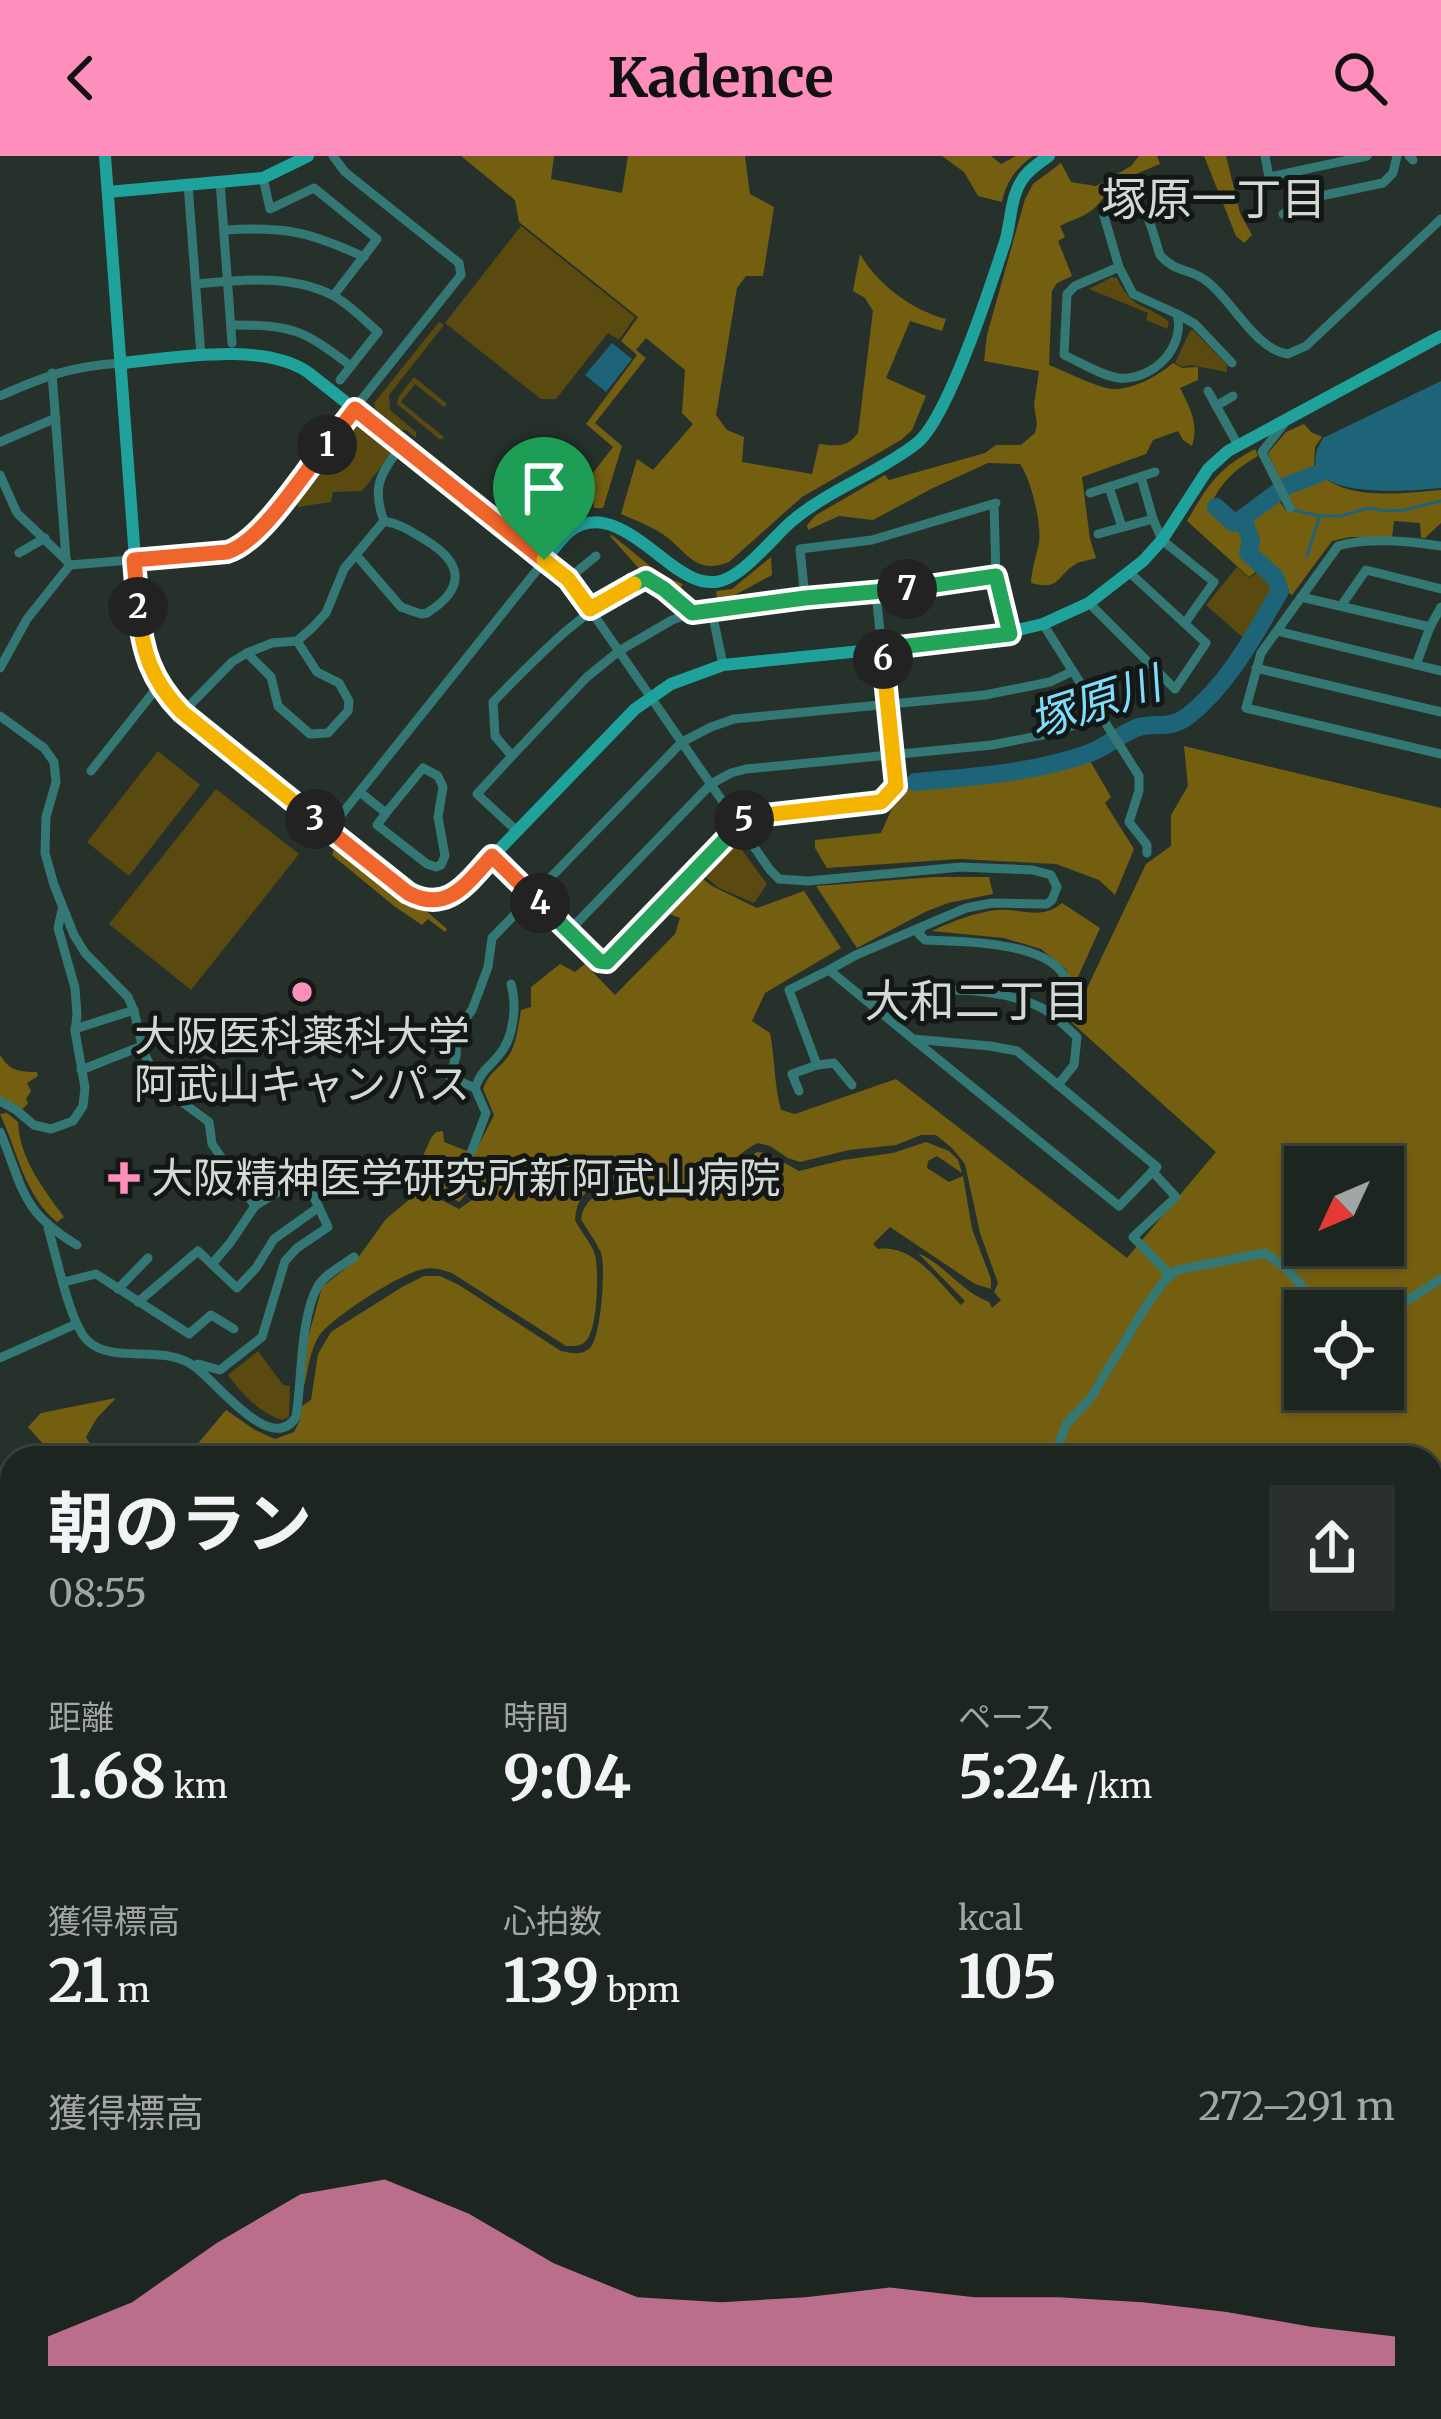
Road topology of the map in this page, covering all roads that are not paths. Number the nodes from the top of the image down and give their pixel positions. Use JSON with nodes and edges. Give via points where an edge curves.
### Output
{"nodes":[{"id":1,"x":105,"y":156,"type":"edge"},
{"id":2,"x":308,"y":156,"type":"edge"},
{"id":3,"x":333,"y":156,"type":"edge"},
{"id":4,"x":1049,"y":156,"type":"edge"},
{"id":5,"x":1265,"y":156,"type":"edge"},
{"id":6,"x":1367,"y":156,"type":"edge"},
{"id":7,"x":1397,"y":156,"type":"edge"},
{"id":8,"x":263,"y":178,"type":"junction"},
{"id":9,"x":220,"y":181,"type":"junction"},
{"id":10,"x":188,"y":184,"type":"junction"},
{"id":11,"x":108,"y":192,"type":"junction"},
{"id":12,"x":270,"y":209,"type":"junction"},
{"id":13,"x":1283,"y":214,"type":"dead end"},
{"id":14,"x":1441,"y":219,"type":"edge"},
{"id":15,"x":268,"y":227,"type":"junction"},
{"id":16,"x":225,"y":230,"type":"junction"},
{"id":17,"x":364,"y":256,"type":"junction"},
{"id":18,"x":1119,"y":266,"type":"junction"},
{"id":19,"x":230,"y":281,"type":"junction"},
{"id":20,"x":196,"y":284,"type":"junction"},
{"id":21,"x":334,"y":296,"type":"junction"},
{"id":22,"x":1177,"y":314,"type":"junction"},
{"id":23,"x":231,"y":325,"type":"junction"},
{"id":24,"x":1441,"y":336,"type":"edge"},
{"id":25,"x":232,"y":343,"type":"dead end"},
{"id":26,"x":201,"y":356,"type":"junction"},
{"id":27,"x":121,"y":363,"type":"junction"},
{"id":28,"x":1232,"y":363,"type":"dead end"},
{"id":29,"x":351,"y":365,"type":"junction"},
{"id":30,"x":52,"y":373,"type":"junction"},
{"id":31,"x":340,"y":380,"type":"dead end"},
{"id":32,"x":1208,"y":391,"type":"dead end"},
{"id":33,"x":0,"y":396,"type":"edge"},
{"id":34,"x":1233,"y":396,"type":"dead end"},
{"id":35,"x":1216,"y":406,"type":"junction"},
{"id":36,"x":355,"y":409,"type":"junction"},
{"id":37,"x":56,"y":418,"type":"junction"},
{"id":38,"x":1289,"y":418,"type":"junction"},
{"id":39,"x":0,"y":442,"type":"edge"},
{"id":40,"x":1238,"y":445,"type":"junction"},
{"id":41,"x":401,"y":446,"type":"junction"},
{"id":42,"x":1155,"y":472,"type":"dead end"},
{"id":43,"x":0,"y":475,"type":"edge"},
{"id":44,"x":1141,"y":477,"type":"junction"},
{"id":45,"x":1109,"y":487,"type":"junction"},
{"id":46,"x":1090,"y":493,"type":"dead end"},
{"id":47,"x":1290,"y":508,"type":"dead end"},
{"id":48,"x":1153,"y":519,"type":"junction"},
{"id":49,"x":384,"y":521,"type":"junction"},
{"id":50,"x":582,"y":524,"type":"junction"},
{"id":51,"x":1122,"y":527,"type":"junction"},
{"id":52,"x":505,"y":528,"type":"junction"},
{"id":53,"x":1098,"y":534,"type":"dead end"},
{"id":54,"x":45,"y":538,"type":"junction"},
{"id":55,"x":1162,"y":540,"type":"junction"},
{"id":56,"x":1441,"y":546,"type":"edge"},
{"id":57,"x":19,"y":553,"type":"dead end"},
{"id":58,"x":357,"y":556,"type":"junction"},
{"id":59,"x":596,"y":556,"type":"dead end"},
{"id":60,"x":134,"y":560,"type":"junction"},
{"id":61,"x":544,"y":560,"type":"junction"},
{"id":62,"x":68,"y":562,"type":"junction"},
{"id":63,"x":1130,"y":573,"type":"junction"},
{"id":64,"x":996,"y":576,"type":"junction"},
{"id":65,"x":568,"y":579,"type":"junction"},
{"id":66,"x":1441,"y":589,"type":"edge"},
{"id":67,"x":876,"y":593,"type":"junction"},
{"id":68,"x":1301,"y":597,"type":"junction"},
{"id":69,"x":805,"y":598,"type":"junction"},
{"id":70,"x":1089,"y":603,"type":"junction"},
{"id":71,"x":1341,"y":606,"type":"junction"},
{"id":72,"x":1441,"y":607,"type":"edge"},
{"id":73,"x":590,"y":609,"type":"junction"},
{"id":74,"x":712,"y":612,"type":"junction"},
{"id":75,"x":692,"y":613,"type":"junction"},
{"id":76,"x":1185,"y":623,"type":"junction"},
{"id":77,"x":1043,"y":625,"type":"junction"},
{"id":78,"x":1430,"y":627,"type":"junction"},
{"id":79,"x":1277,"y":632,"type":"junction"},
{"id":80,"x":1010,"y":634,"type":"junction"},
{"id":81,"x":297,"y":641,"type":"junction"},
{"id":82,"x":882,"y":649,"type":"junction"},
{"id":83,"x":620,"y":651,"type":"junction"},
{"id":84,"x":247,"y":653,"type":"junction"},
{"id":85,"x":723,"y":665,"type":"junction"},
{"id":86,"x":1416,"y":665,"type":"junction"},
{"id":87,"x":0,"y":668,"type":"edge"},
{"id":88,"x":1256,"y":668,"type":"junction"},
{"id":89,"x":1072,"y":671,"type":"junction"},
{"id":90,"x":1441,"y":671,"type":"edge"},
{"id":91,"x":159,"y":686,"type":"junction"},
{"id":92,"x":650,"y":696,"type":"junction"},
{"id":93,"x":887,"y":704,"type":"junction"},
{"id":94,"x":182,"y":712,"type":"junction"},
{"id":95,"x":1441,"y":712,"type":"edge"},
{"id":96,"x":1101,"y":715,"type":"junction"},
{"id":97,"x":0,"y":716,"type":"edge"},
{"id":98,"x":682,"y":742,"type":"junction"},
{"id":99,"x":893,"y":754,"type":"junction"},
{"id":100,"x":1441,"y":754,"type":"edge"},
{"id":101,"x":512,"y":756,"type":"junction"},
{"id":102,"x":91,"y":771,"type":"dead end"},
{"id":103,"x":711,"y":784,"type":"junction"},
{"id":104,"x":361,"y":793,"type":"junction"},
{"id":105,"x":386,"y":813,"type":"junction"},
{"id":106,"x":738,"y":824,"type":"junction"},
{"id":107,"x":329,"y":830,"type":"junction"},
{"id":108,"x":517,"y":831,"type":"junction"},
{"id":109,"x":1147,"y":853,"type":"dead end"},
{"id":110,"x":492,"y":856,"type":"junction"},
{"id":111,"x":532,"y":896,"type":"junction"},
{"id":112,"x":62,"y":910,"type":"junction"},
{"id":113,"x":922,"y":927,"type":"junction"},
{"id":114,"x":569,"y":932,"type":"junction"},
{"id":115,"x":925,"y":940,"type":"junction"},
{"id":116,"x":873,"y":948,"type":"junction"},
{"id":117,"x":829,"y":970,"type":"junction"},
{"id":118,"x":511,"y":984,"type":"dead end"},
{"id":119,"x":869,"y":1002,"type":"junction"},
{"id":120,"x":134,"y":1010,"type":"junction"},
{"id":121,"x":1046,"y":1010,"type":"junction"},
{"id":122,"x":75,"y":1029,"type":"junction"},
{"id":123,"x":913,"y":1039,"type":"junction"},
{"id":124,"x":142,"y":1046,"type":"junction"},
{"id":125,"x":817,"y":1065,"type":"junction"},
{"id":126,"x":81,"y":1070,"type":"junction"},
{"id":127,"x":852,"y":1085,"type":"dead end"},
{"id":128,"x":1058,"y":1085,"type":"junction"},
{"id":129,"x":475,"y":1088,"type":"junction"},
{"id":130,"x":799,"y":1091,"type":"dead end"},
{"id":131,"x":0,"y":1102,"type":"edge"},
{"id":132,"x":0,"y":1132,"type":"edge"},
{"id":133,"x":471,"y":1153,"type":"dead end"},
{"id":134,"x":1152,"y":1172,"type":"junction"},
{"id":135,"x":255,"y":1206,"type":"junction"},
{"id":136,"x":319,"y":1208,"type":"junction"},
{"id":137,"x":48,"y":1228,"type":"junction"},
{"id":138,"x":76,"y":1245,"type":"dead end"},
{"id":139,"x":354,"y":1256,"type":"dead end"},
{"id":140,"x":148,"y":1258,"type":"dead end"},
{"id":141,"x":212,"y":1264,"type":"junction"},
{"id":142,"x":1171,"y":1275,"type":"junction"},
{"id":143,"x":1441,"y":1280,"type":"edge"},
{"id":144,"x":64,"y":1282,"type":"junction"},
{"id":145,"x":118,"y":1289,"type":"junction"},
{"id":146,"x":1305,"y":1290,"type":"edge"},
{"id":147,"x":138,"y":1302,"type":"junction"},
{"id":148,"x":1404,"y":1303,"type":"edge"},
{"id":149,"x":76,"y":1324,"type":"junction"},
{"id":150,"x":233,"y":1329,"type":"dead end"},
{"id":151,"x":0,"y":1358,"type":"edge"},
{"id":152,"x":187,"y":1361,"type":"junction"},
{"id":153,"x":1058,"y":1446,"type":"edge"}],
"edges":[{"from":1,"to":11,"type":"street"},
{"from":2,"to":8,"type":"street"},
{"from":3,"to":36,"type":"street","via":[[462,270]]},
{"from":4,"to":50,"type":"street","via":[[1018,187],[975,327],[940,415],[918,442],[801,514],[721,581],[689,577],[616,526]]},
{"from":5,"to":6,"type":"street","via":[[1269,177]]},
{"from":7,"to":13,"type":"street","via":[[1384,183],[1306,199]]},
{"from":8,"to":9,"type":"street"},
{"from":8,"to":12,"type":"street"},
{"from":9,"to":10,"type":"street"},
{"from":9,"to":16,"type":"street"},
{"from":10,"to":11,"type":"street"},
{"from":10,"to":20,"type":"street"},
{"from":11,"to":27,"type":"street"},
{"from":12,"to":15,"type":"street"},
{"from":12,"to":17,"type":"street","via":[[314,188],[377,239]]},
{"from":14,"to":18,"type":"street","via":[[1306,346],[1283,355],[1202,278],[1165,261],[1132,192],[1104,216]]},
{"from":15,"to":16,"type":"street"},
{"from":15,"to":17,"type":"street"},
{"from":16,"to":19,"type":"street"},
{"from":17,"to":21,"type":"street"},
{"from":18,"to":22,"type":"street","via":[[1133,293]]},
{"from":18,"to":22,"type":"street","via":[[1067,294],[1064,355],[1117,378],[1138,374],[1169,355],[1180,331]]},
{"from":19,"to":20,"type":"street"},
{"from":19,"to":21,"type":"street","via":[[283,282]]},
{"from":19,"to":23,"type":"street"},
{"from":20,"to":26,"type":"street"},
{"from":21,"to":29,"type":"street","via":[[378,332]]},
{"from":22,"to":28,"type":"street"},
{"from":23,"to":25,"type":"street"},
{"from":23,"to":29,"type":"street","via":[[293,328]]},
{"from":24,"to":38,"type":"street"},
{"from":26,"to":27,"type":"street"},
{"from":26,"to":36,"type":"street","via":[[283,358]]},
{"from":27,"to":30,"type":"street"},
{"from":27,"to":60,"type":"street"},
{"from":29,"to":31,"type":"street"},
{"from":30,"to":33,"type":"street"},
{"from":30,"to":37,"type":"street"},
{"from":32,"to":35,"type":"street"},
{"from":34,"to":35,"type":"street"},
{"from":35,"to":40,"type":"street"},
{"from":36,"to":41,"type":"street"},
{"from":36,"to":60,"type":"street","via":[[248,542],[227,552]]},
{"from":37,"to":39,"type":"street"},
{"from":37,"to":62,"type":"street"},
{"from":38,"to":40,"type":"street"},
{"from":38,"to":47,"type":"street","via":[[1262,452]]},
{"from":40,"to":55,"type":"street","via":[[1208,469]]},
{"from":41,"to":49,"type":"street","via":[[378,488]]},
{"from":41,"to":52,"type":"street"},
{"from":42,"to":44,"type":"street"},
{"from":43,"to":54,"type":"street","via":[[17,513]]},
{"from":44,"to":45,"type":"street"},
{"from":44,"to":48,"type":"street"},
{"from":45,"to":46,"type":"street"},
{"from":45,"to":51,"type":"street"},
{"from":48,"to":51,"type":"street"},
{"from":48,"to":55,"type":"street"},
{"from":49,"to":58,"type":"street"},
{"from":49,"to":58,"type":"street","via":[[447,554],[455,578],[445,598],[427,613],[409,611]]},
{"from":50,"to":52,"type":"street","via":[[531,486]]},
{"from":50,"to":61,"type":"street"},
{"from":51,"to":53,"type":"street"},
{"from":52,"to":61,"type":"street"},
{"from":54,"to":57,"type":"street"},
{"from":54,"to":62,"type":"street"},
{"from":55,"to":63,"type":"street"},
{"from":55,"to":76,"type":"street","via":[[1214,582]]},
{"from":56,"to":68,"type":"street","via":[[1344,543]]},
{"from":58,"to":81,"type":"street","via":[[326,613]]},
{"from":59,"to":65,"type":"street"},
{"from":60,"to":62,"type":"street"},
{"from":60,"to":91,"type":"street","via":[[141,640]]},
{"from":61,"to":65,"type":"street"},
{"from":61,"to":104,"type":"street"},
{"from":62,"to":87,"type":"street"},
{"from":63,"to":70,"type":"street"},
{"from":63,"to":76,"type":"street"},
{"from":64,"to":67,"type":"street"},
{"from":64,"to":69,"type":"street","via":[[995,504],[872,540],[800,549]]},
{"from":64,"to":80,"type":"street"},
{"from":65,"to":73,"type":"street"},
{"from":66,"to":71,"type":"street","via":[[1366,570]]},
{"from":67,"to":69,"type":"street"},
{"from":67,"to":82,"type":"street"},
{"from":68,"to":71,"type":"street"},
{"from":68,"to":79,"type":"street"},
{"from":69,"to":74,"type":"street"},
{"from":70,"to":76,"type":"street","via":[[1175,689],[1206,644]]},
{"from":70,"to":77,"type":"street"},
{"from":71,"to":78,"type":"street"},
{"from":72,"to":78,"type":"street"},
{"from":73,"to":75,"type":"street","via":[[646,578]]},
{"from":73,"to":83,"type":"street"},
{"from":73,"to":101,"type":"street","via":[[494,702],[495,736]]},
{"from":74,"to":75,"type":"street"},
{"from":74,"to":85,"type":"street"},
{"from":75,"to":83,"type":"street"},
{"from":77,"to":80,"type":"street"},
{"from":77,"to":89,"type":"street"},
{"from":78,"to":86,"type":"street"},
{"from":79,"to":86,"type":"street"},
{"from":79,"to":88,"type":"street"},
{"from":80,"to":82,"type":"street"},
{"from":81,"to":84,"type":"street"},
{"from":81,"to":84,"type":"street","via":[[317,673],[346,690],[348,711],[328,733],[310,734],[285,713],[271,676]]},
{"from":82,"to":85,"type":"street"},
{"from":82,"to":93,"type":"street"},
{"from":83,"to":92,"type":"street"},
{"from":83,"to":101,"type":"street"},
{"from":84,"to":94,"type":"street"},
{"from":85,"to":92,"type":"street"},
{"from":86,"to":90,"type":"street"},
{"from":88,"to":95,"type":"street"},
{"from":88,"to":100,"type":"street","via":[[1246,708]]},
{"from":89,"to":93,"type":"street","via":[[1014,691]]},
{"from":89,"to":96,"type":"street"},
{"from":91,"to":94,"type":"street"},
{"from":91,"to":102,"type":"street"},
{"from":92,"to":98,"type":"street"},
{"from":92,"to":108,"type":"street"},
{"from":93,"to":98,"type":"street","via":[[734,719]]},
{"from":93,"to":99,"type":"street"},
{"from":94,"to":107,"type":"street"},
{"from":96,"to":99,"type":"street","via":[[1052,734]]},
{"from":96,"to":109,"type":"street","via":[[1139,776],[1130,822]]},
{"from":97,"to":112,"type":"street","via":[[54,762],[44,853]]},
{"from":98,"to":103,"type":"street"},
{"from":98,"to":111,"type":"street"},
{"from":99,"to":103,"type":"street","via":[[746,769]]},
{"from":99,"to":106,"type":"street","via":[[896,786],[881,802]]},
{"from":101,"to":108,"type":"street","via":[[477,794]]},
{"from":103,"to":106,"type":"street"},
{"from":103,"to":114,"type":"street"},
{"from":104,"to":105,"type":"street"},
{"from":104,"to":107,"type":"street"},
{"from":105,"to":105,"type":"street","via":[[423,768],[438,776],[441,865],[376,826]]},
{"from":106,"to":113,"type":"street","via":[[779,879],[962,867],[1045,872],[1055,880],[1047,904],[992,903]]},
{"from":106,"to":114,"type":"street","via":[[608,961]]},
{"from":107,"to":110,"type":"street","via":[[424,900],[454,894]]},
{"from":108,"to":110,"type":"street"},
{"from":110,"to":111,"type":"street"},
{"from":111,"to":114,"type":"street"},
{"from":111,"to":129,"type":"street","via":[[492,938],[488,968],[457,1030],[450,1078]]},
{"from":112,"to":120,"type":"street","via":[[85,953]]},
{"from":112,"to":122,"type":"street"},
{"from":113,"to":115,"type":"street"},
{"from":113,"to":116,"type":"street"},
{"from":115,"to":116,"type":"street"},
{"from":115,"to":121,"type":"street","via":[[1041,956],[1071,996]]},
{"from":116,"to":117,"type":"street"},
{"from":117,"to":119,"type":"street"},
{"from":117,"to":125,"type":"street","via":[[789,990]]},
{"from":118,"to":129,"type":"street","via":[[507,1041]]},
{"from":119,"to":121,"type":"street","via":[[950,990]]},
{"from":119,"to":123,"type":"street"},
{"from":120,"to":122,"type":"street"},
{"from":120,"to":124,"type":"street"},
{"from":121,"to":128,"type":"street","via":[[1077,1037],[1074,1065]]},
{"from":122,"to":126,"type":"street"},
{"from":123,"to":128,"type":"street","via":[[1017,1052]]},
{"from":123,"to":134,"type":"street","via":[[1119,1206]]},
{"from":124,"to":126,"type":"street"},
{"from":124,"to":135,"type":"street","via":[[165,1088],[208,1122],[212,1144]]},
{"from":125,"to":127,"type":"street","via":[[834,1063]]},
{"from":125,"to":130,"type":"street","via":[[791,1074]]},
{"from":126,"to":131,"type":"street","via":[[83,1106],[63,1127],[39,1127]]},
{"from":128,"to":134,"type":"street","via":[[1157,1167]]},
{"from":129,"to":133,"type":"street","via":[[485,1113]]},
{"from":132,"to":137,"type":"street","via":[[21,1189]]},
{"from":134,"to":142,"type":"street","via":[[1176,1197],[1133,1237]]},
{"from":135,"to":136,"type":"street","via":[[293,1183]]},
{"from":135,"to":141,"type":"street"},
{"from":136,"to":141,"type":"street","via":[[274,1238],[237,1288]]},
{"from":136,"to":152,"type":"street","via":[[328,1227],[285,1261],[262,1337],[220,1370]]},
{"from":137,"to":138,"type":"street"},
{"from":137,"to":144,"type":"street"},
{"from":139,"to":152,"type":"street","via":[[315,1292],[303,1394],[291,1424],[268,1428]]},
{"from":140,"to":145,"type":"street"},
{"from":141,"to":147,"type":"street","via":[[198,1251]]},
{"from":142,"to":146,"type":"street","via":[[1265,1252]]},
{"from":142,"to":153,"type":"street"},
{"from":143,"to":148,"type":"street"},
{"from":144,"to":145,"type":"street","via":[[96,1274]]},
{"from":144,"to":149,"type":"street"},
{"from":145,"to":147,"type":"street"},
{"from":147,"to":150,"type":"street","via":[[189,1334],[212,1315]]},
{"from":149,"to":151,"type":"street"},
{"from":149,"to":152,"type":"street","via":[[99,1348]]}]}
